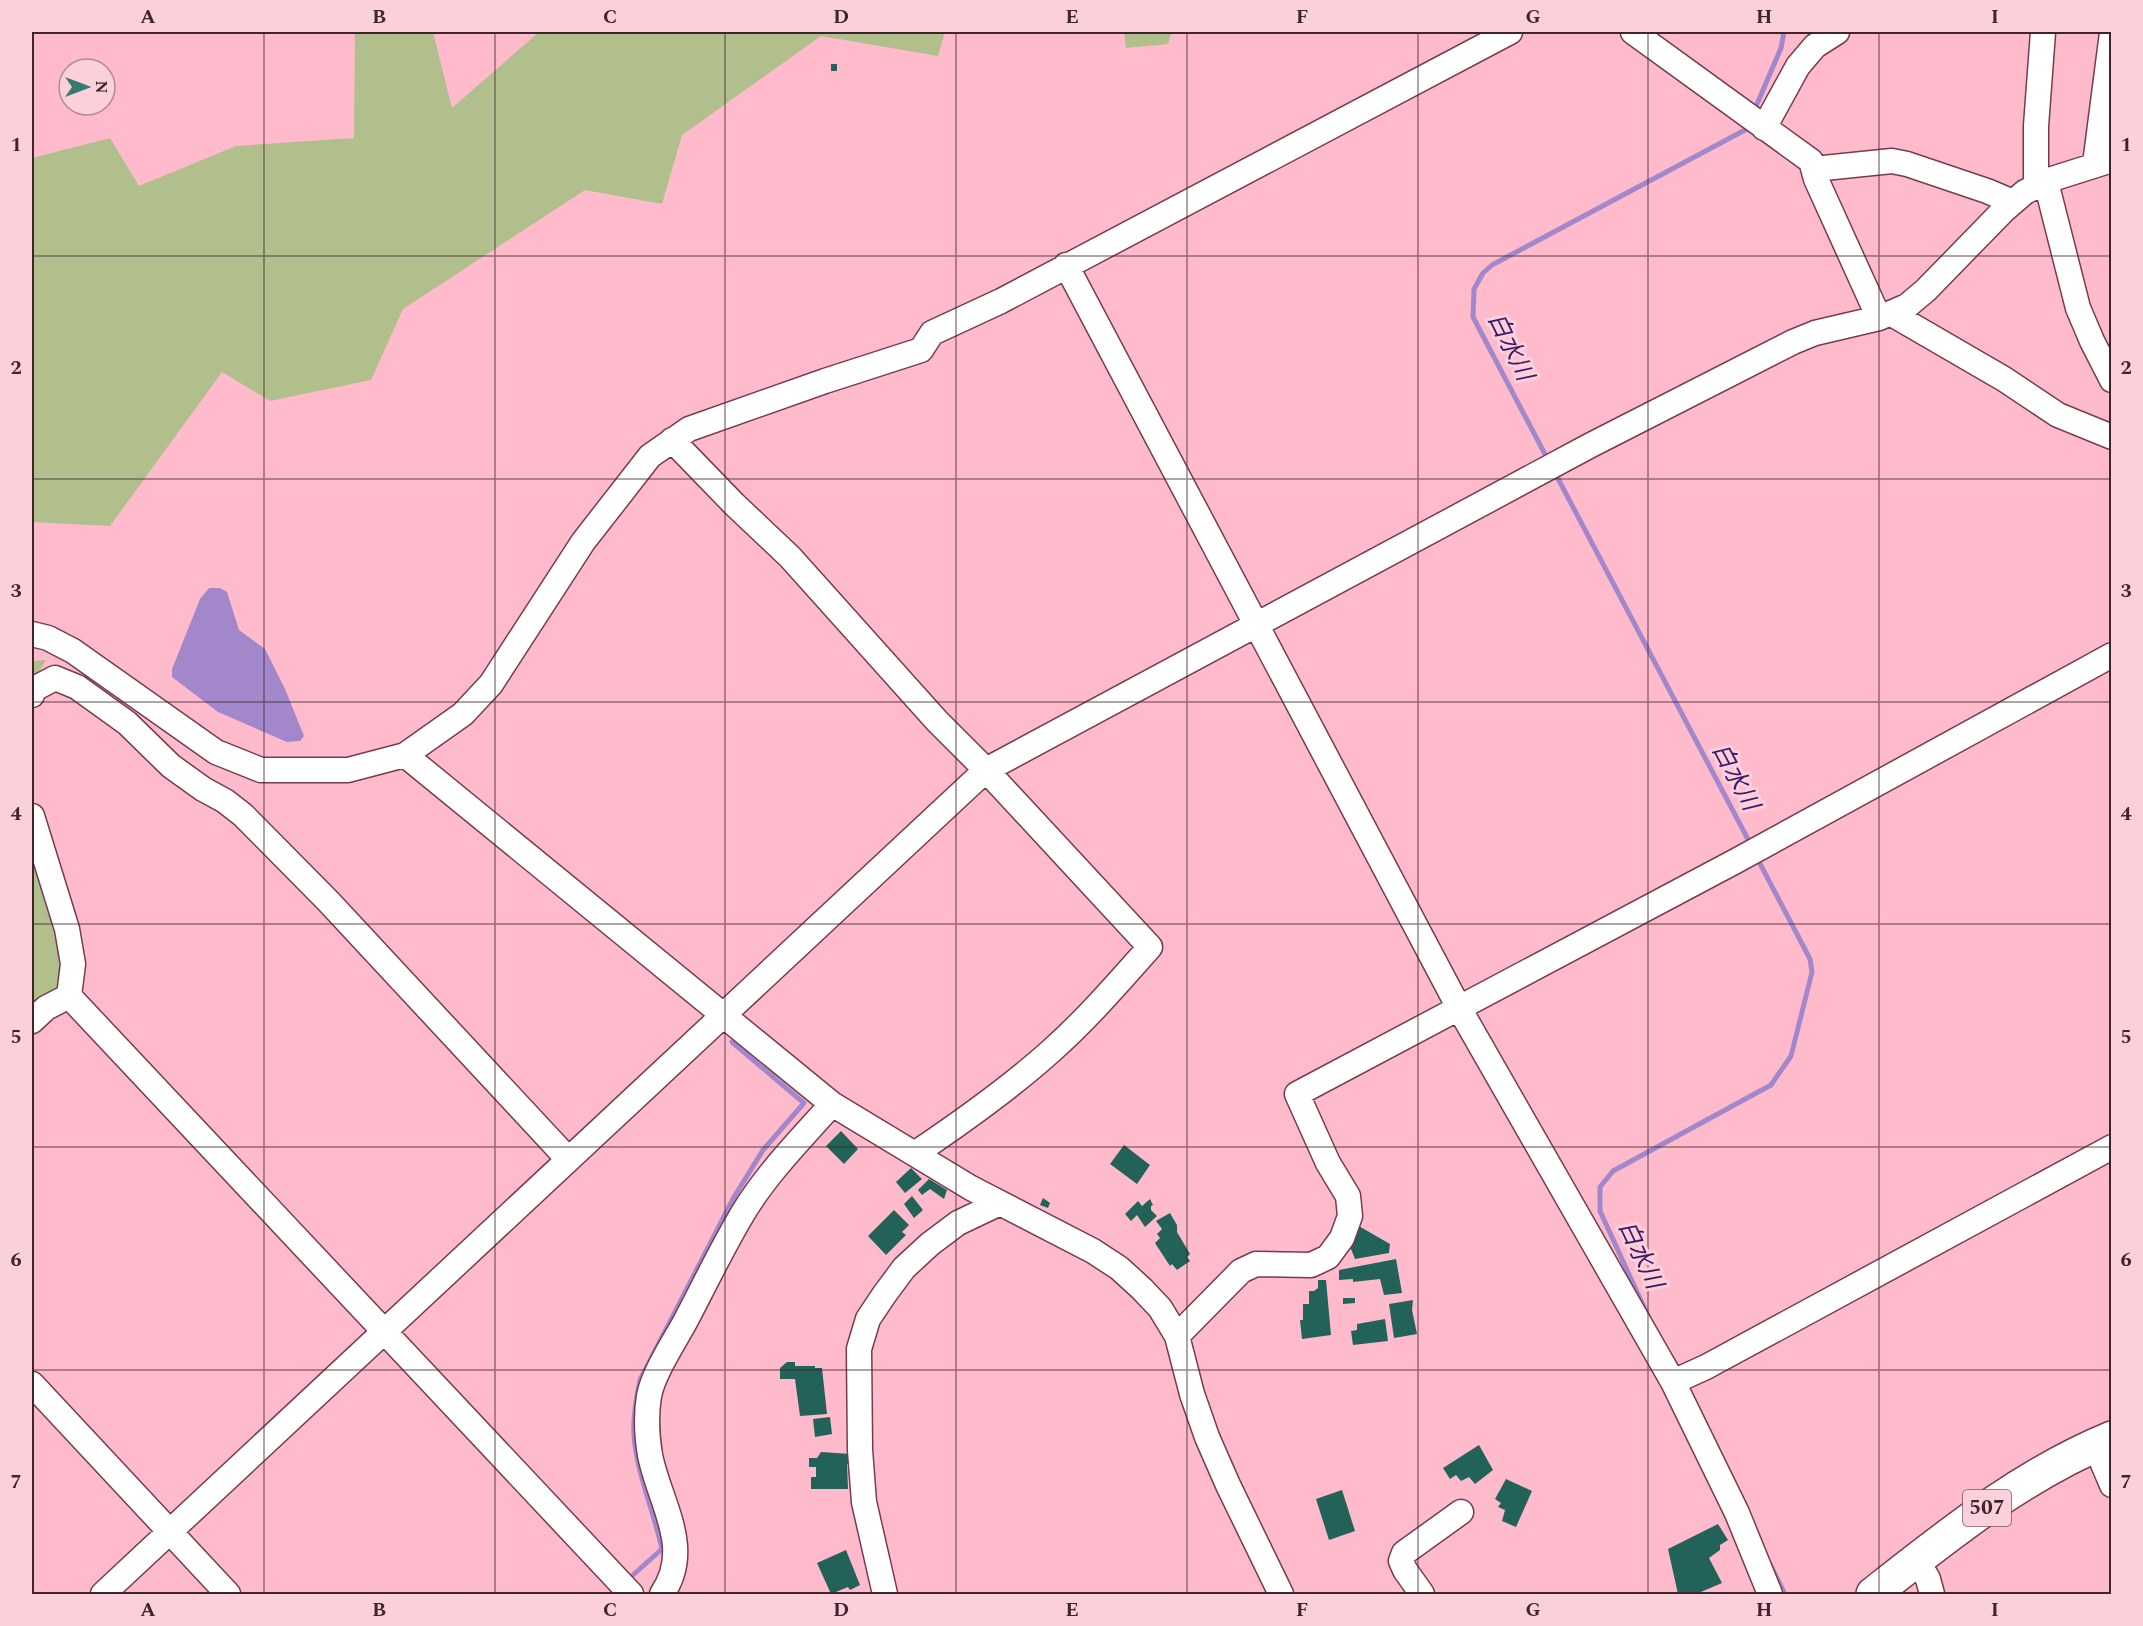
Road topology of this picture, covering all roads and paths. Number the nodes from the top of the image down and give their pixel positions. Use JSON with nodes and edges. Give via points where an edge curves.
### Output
{"nodes":[{"id":1,"x":1509,"y":32,"type":"edge"},
{"id":2,"x":1836,"y":32,"type":"edge"},
{"id":3,"x":2043,"y":32,"type":"edge"},
{"id":4,"x":2112,"y":33,"type":"edge"},
{"id":5,"x":1643,"y":35,"type":"edge"},
{"id":6,"x":1764,"y":128,"type":"junction"},
{"id":7,"x":2103,"y":162,"type":"edge"},
{"id":8,"x":1814,"y":169,"type":"junction"},
{"id":9,"x":2041,"y":185,"type":"junction"},
{"id":10,"x":2013,"y":202,"type":"junction"},
{"id":11,"x":1066,"y":265,"type":"junction"},
{"id":12,"x":1886,"y":316,"type":"junction"},
{"id":13,"x":2112,"y":380,"type":"edge"},
{"id":14,"x":2112,"y":437,"type":"edge"},
{"id":15,"x":672,"y":440,"type":"junction"},
{"id":16,"x":1256,"y":624,"type":"junction"},
{"id":17,"x":32,"y":634,"type":"edge"},
{"id":18,"x":2112,"y":655,"type":"edge"},
{"id":19,"x":32,"y":695,"type":"edge"},
{"id":20,"x":405,"y":755,"type":"junction"},
{"id":21,"x":986,"y":770,"type":"junction"},
{"id":22,"x":32,"y":816,"type":"edge"},
{"id":23,"x":69,"y":996,"type":"junction"},
{"id":24,"x":1460,"y":1008,"type":"junction"},
{"id":25,"x":723,"y":1014,"type":"junction"},
{"id":26,"x":32,"y":1021,"type":"edge"},
{"id":27,"x":832,"y":1104,"type":"junction"},
{"id":28,"x":2112,"y":1147,"type":"edge"},
{"id":29,"x":916,"y":1154,"type":"junction"},
{"id":30,"x":568,"y":1159,"type":"junction"},
{"id":31,"x":1000,"y":1203,"type":"junction"},
{"id":32,"x":385,"y":1331,"type":"junction"},
{"id":33,"x":1177,"y":1336,"type":"junction"},
{"id":34,"x":1673,"y":1382,"type":"junction"},
{"id":35,"x":32,"y":1384,"type":"edge"},
{"id":36,"x":2103,"y":1441,"type":"edge"},
{"id":37,"x":2112,"y":1485,"type":"edge"},
{"id":38,"x":1461,"y":1512,"type":"dead end"},
{"id":39,"x":170,"y":1533,"type":"junction"},
{"id":40,"x":1917,"y":1560,"type":"junction"},
{"id":41,"x":103,"y":1594,"type":"edge"},
{"id":42,"x":228,"y":1594,"type":"edge"},
{"id":43,"x":631,"y":1594,"type":"edge"},
{"id":44,"x":662,"y":1594,"type":"edge"},
{"id":45,"x":885,"y":1594,"type":"edge"},
{"id":46,"x":1281,"y":1594,"type":"edge"},
{"id":47,"x":1422,"y":1594,"type":"edge"},
{"id":48,"x":1770,"y":1594,"type":"edge"},
{"id":49,"x":1874,"y":1594,"type":"edge"},
{"id":50,"x":1932,"y":1594,"type":"edge"}],
"edges":[{"from":1,"to":11,"type":"street"},
{"from":2,"to":6,"type":"street","via":[[1815,46],[1798,66]]},
{"from":3,"to":9,"type":"street","via":[[2036,126]]},
{"from":4,"to":7,"type":"street"},
{"from":5,"to":6,"type":"street"},
{"from":6,"to":8,"type":"street","via":[[1811,161]]},
{"from":7,"to":9,"type":"street"},
{"from":8,"to":10,"type":"street","via":[[1892,161]]},
{"from":8,"to":12,"type":"street","via":[[1825,200]]},
{"from":9,"to":10,"type":"street"},
{"from":9,"to":13,"type":"street","via":[[2078,308]]},
{"from":10,"to":12,"type":"street","via":[[1926,291]]},
{"from":11,"to":15,"type":"street","via":[[932,333],[921,350],[689,429]]},
{"from":11,"to":16,"type":"street"},
{"from":12,"to":14,"type":"street","via":[[2004,379],[2058,415]]},
{"from":12,"to":16,"type":"street","via":[[1793,342]]},
{"from":15,"to":20,"type":"street","via":[[650,456],[583,542],[491,684],[463,714]]},
{"from":15,"to":21,"type":"street","via":[[790,557]]},
{"from":16,"to":21,"type":"street"},
{"from":16,"to":24,"type":"street"},
{"from":17,"to":20,"type":"street","via":[[73,651],[216,752],[261,770],[348,771]]},
{"from":18,"to":24,"type":"street"},
{"from":19,"to":30,"type":"street","via":[[34,689],[55,678],[77,687],[127,723],[171,766],[243,814]]},
{"from":20,"to":25,"type":"street"},
{"from":21,"to":25,"type":"street"},
{"from":21,"to":29,"type":"street","via":[[1150,947],[1053,1049]]},
{"from":22,"to":23,"type":"street","via":[[68,929],[73,964]]},
{"from":23,"to":26,"type":"street","via":[[45,1008]]},
{"from":23,"to":32,"type":"street"},
{"from":24,"to":33,"type":"street","via":[[1297,1094],[1328,1163],[1348,1196],[1350,1216],[1342,1238],[1328,1257],[1311,1265],[1256,1264],[1241,1271]]},
{"from":24,"to":34,"type":"street"},
{"from":25,"to":27,"type":"street"},
{"from":25,"to":30,"type":"street"},
{"from":27,"to":29,"type":"street"},
{"from":27,"to":44,"type":"street","via":[[778,1164],[743,1213],[663,1361],[650,1394],[650,1455],[675,1543],[675,1560]]},
{"from":28,"to":34,"type":"street"},
{"from":29,"to":31,"type":"street"},
{"from":30,"to":32,"type":"street"},
{"from":31,"to":33,"type":"street","via":[[1064,1234],[1119,1268],[1160,1308]]},
{"from":31,"to":45,"type":"street","via":[[958,1223],[904,1268],[868,1319],[859,1349],[864,1503]]},
{"from":32,"to":39,"type":"street"},
{"from":32,"to":43,"type":"street"},
{"from":33,"to":46,"type":"street","via":[[1207,1437]]},
{"from":34,"to":48,"type":"street","via":[[1737,1513]]},
{"from":35,"to":39,"type":"street"},
{"from":36,"to":37,"type":"street"},
{"from":36,"to":40,"type":"highway","number":"507","via":[[2025,1481]]},
{"from":38,"to":47,"type":"street","via":[[1404,1553],[1401,1561]]},
{"from":39,"to":41,"type":"street"},
{"from":39,"to":42,"type":"street"},
{"from":40,"to":49,"type":"highway","number":"507"},
{"from":40,"to":50,"type":"street"}]}
